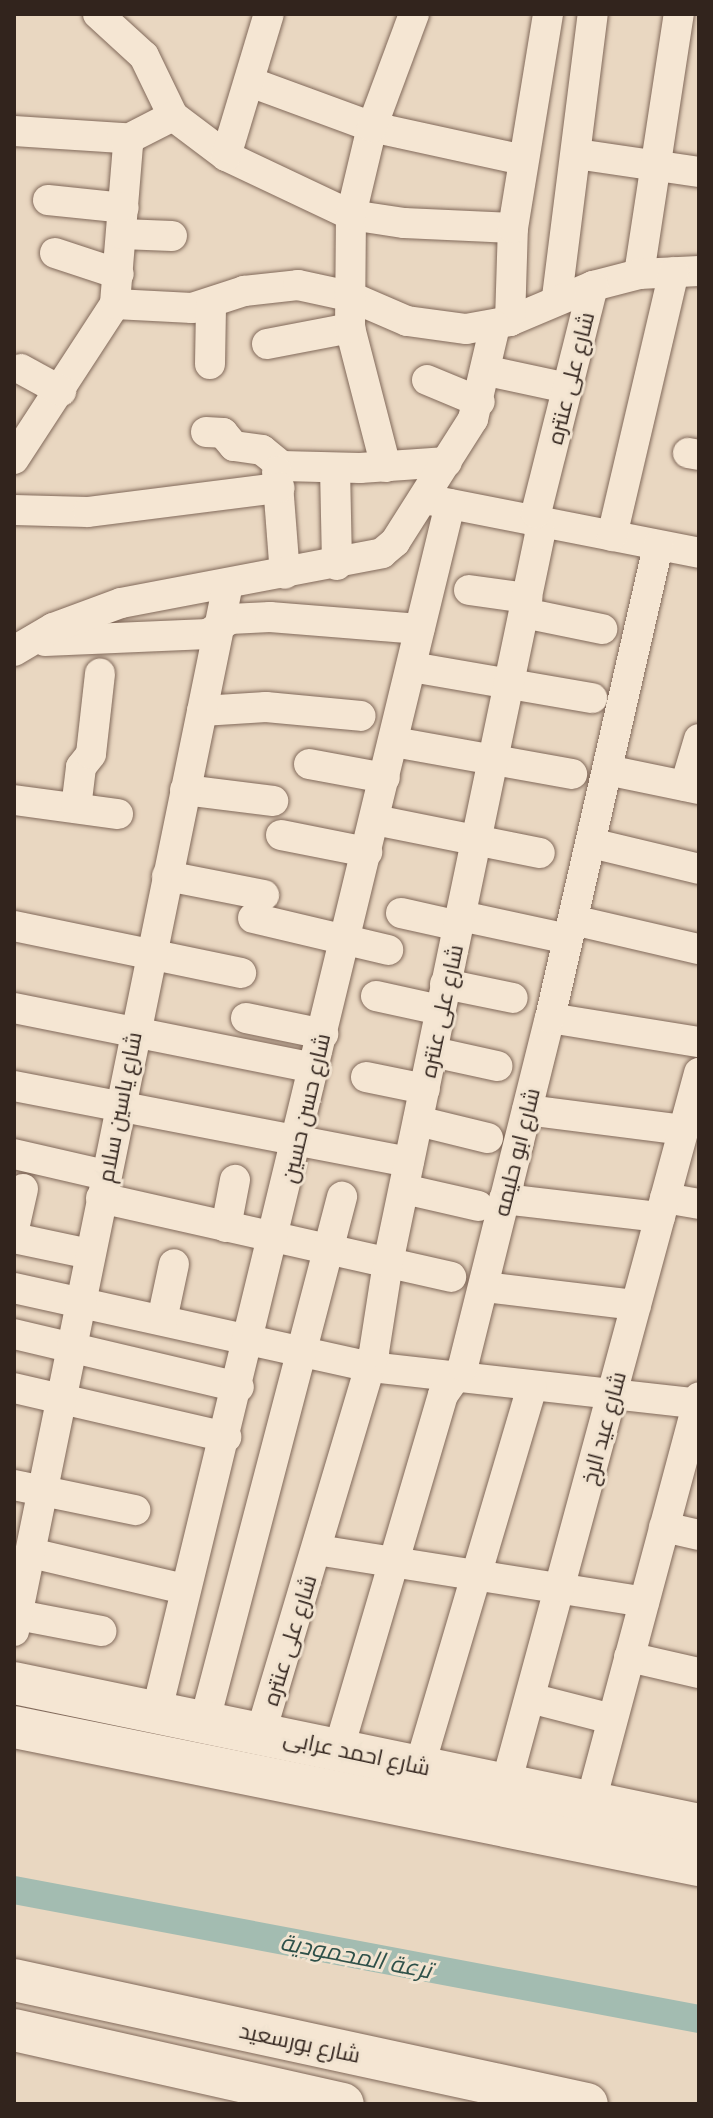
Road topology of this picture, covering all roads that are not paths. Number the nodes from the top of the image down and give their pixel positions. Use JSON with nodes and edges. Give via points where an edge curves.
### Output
{"nodes":[{"id":1,"x":98,"y":14,"type":"edge"},
{"id":2,"x":269,"y":14,"type":"edge"},
{"id":3,"x":414,"y":14,"type":"edge"},
{"id":4,"x":548,"y":14,"type":"edge"},
{"id":5,"x":593,"y":14,"type":"edge"},
{"id":6,"x":679,"y":14,"type":"edge"},
{"id":7,"x":250,"y":82,"type":"junction"},
{"id":8,"x":173,"y":116,"type":"junction"},
{"id":9,"x":372,"y":127,"type":"junction"},
{"id":10,"x":14,"y":131,"type":"edge"},
{"id":11,"x":126,"y":140,"type":"junction"},
{"id":12,"x":577,"y":154,"type":"junction"},
{"id":13,"x":226,"y":156,"type":"junction"},
{"id":14,"x":523,"y":160,"type":"junction"},
{"id":15,"x":656,"y":166,"type":"junction"},
{"id":16,"x":699,"y":172,"type":"edge"},
{"id":17,"x":48,"y":200,"type":"dead end"},
{"id":18,"x":351,"y":215,"type":"junction"},
{"id":19,"x":123,"y":221,"type":"junction"},
{"id":20,"x":513,"y":228,"type":"junction"},
{"id":21,"x":172,"y":236,"type":"dead end"},
{"id":22,"x":55,"y":253,"type":"dead end"},
{"id":23,"x":687,"y":272,"type":"edge"},
{"id":24,"x":119,"y":274,"type":"junction"},
{"id":25,"x":639,"y":274,"type":"junction"},
{"id":26,"x":593,"y":286,"type":"junction"},
{"id":27,"x":349,"y":296,"type":"junction"},
{"id":28,"x":557,"y":297,"type":"junction"},
{"id":29,"x":115,"y":304,"type":"junction"},
{"id":30,"x":211,"y":304,"type":"junction"},
{"id":31,"x":502,"y":323,"type":"junction"},
{"id":32,"x":350,"y":328,"type":"junction"},
{"id":33,"x":267,"y":344,"type":"dead end"},
{"id":34,"x":210,"y":364,"type":"dead end"},
{"id":35,"x":21,"y":369,"type":"dead end"},
{"id":36,"x":488,"y":371,"type":"junction"},
{"id":37,"x":427,"y":380,"type":"dead end"},
{"id":38,"x":567,"y":388,"type":"junction"},
{"id":39,"x":61,"y":391,"type":"junction"},
{"id":40,"x":480,"y":402,"type":"junction"},
{"id":41,"x":206,"y":432,"type":"dead end"},
{"id":42,"x":14,"y":459,"type":"edge"},
{"id":43,"x":447,"y":462,"type":"junction"},
{"id":44,"x":386,"y":467,"type":"junction"},
{"id":45,"x":335,"y":468,"type":"junction"},
{"id":46,"x":278,"y":476,"type":"junction"},
{"id":47,"x":437,"y":501,"type":"junction"},
{"id":48,"x":14,"y":510,"type":"edge"},
{"id":49,"x":538,"y":522,"type":"junction"},
{"id":50,"x":612,"y":536,"type":"junction"},
{"id":51,"x":658,"y":545,"type":"junction"},
{"id":52,"x":699,"y":553,"type":"edge"},
{"id":53,"x":337,"y":565,"type":"junction"},
{"id":54,"x":285,"y":574,"type":"junction"},
{"id":55,"x":228,"y":584,"type":"junction"},
{"id":56,"x":469,"y":590,"type":"dead end"},
{"id":57,"x":526,"y":606,"type":"junction"},
{"id":58,"x":219,"y":628,"type":"junction"},
{"id":59,"x":420,"y":629,"type":"junction"},
{"id":60,"x":602,"y":629,"type":"dead end"},
{"id":61,"x":20,"y":647,"type":"edge"},
{"id":62,"x":412,"y":667,"type":"junction"},
{"id":63,"x":100,"y":674,"type":"dead end"},
{"id":64,"x":510,"y":684,"type":"junction"},
{"id":65,"x":592,"y":698,"type":"dead end"},
{"id":66,"x":202,"y":711,"type":"junction"},
{"id":67,"x":361,"y":716,"type":"dead end"},
{"id":68,"x":699,"y":739,"type":"edge"},
{"id":69,"x":394,"y":742,"type":"junction"},
{"id":70,"x":495,"y":760,"type":"junction"},
{"id":71,"x":309,"y":764,"type":"dead end"},
{"id":72,"x":607,"y":770,"type":"junction"},
{"id":73,"x":572,"y":774,"type":"dead end"},
{"id":74,"x":385,"y":778,"type":"junction"},
{"id":75,"x":692,"y":787,"type":"edge"},
{"id":76,"x":185,"y":790,"type":"junction"},
{"id":77,"x":14,"y":800,"type":"edge"},
{"id":78,"x":273,"y":801,"type":"dead end"},
{"id":79,"x":76,"y":808,"type":"junction"},
{"id":80,"x":118,"y":814,"type":"dead end"},
{"id":81,"x":375,"y":820,"type":"junction"},
{"id":82,"x":281,"y":835,"type":"dead end"},
{"id":83,"x":478,"y":841,"type":"junction"},
{"id":84,"x":591,"y":843,"type":"junction"},
{"id":85,"x":367,"y":852,"type":"junction"},
{"id":86,"x":540,"y":853,"type":"dead end"},
{"id":87,"x":699,"y":869,"type":"edge"},
{"id":88,"x":167,"y":876,"type":"junction"},
{"id":89,"x":401,"y":913,"type":"dead end"},
{"id":90,"x":460,"y":921,"type":"junction"},
{"id":91,"x":14,"y":926,"type":"edge"},
{"id":92,"x":571,"y":930,"type":"junction"},
{"id":93,"x":346,"y":940,"type":"junction"},
{"id":94,"x":699,"y":949,"type":"edge"},
{"id":95,"x":388,"y":950,"type":"dead end"},
{"id":96,"x":150,"y":954,"type":"junction"},
{"id":97,"x":241,"y":973,"type":"dead end"},
{"id":98,"x":376,"y":996,"type":"dead end"},
{"id":99,"x":442,"y":997,"type":"junction"},
{"id":100,"x":513,"y":998,"type":"dead end"},
{"id":101,"x":14,"y":1008,"type":"edge"},
{"id":102,"x":246,"y":1018,"type":"dead end"},
{"id":103,"x":550,"y":1018,"type":"junction"},
{"id":104,"x":134,"y":1032,"type":"junction"},
{"id":105,"x":323,"y":1034,"type":"junction"},
{"id":106,"x":699,"y":1042,"type":"edge"},
{"id":107,"x":433,"y":1052,"type":"junction"},
{"id":108,"x":497,"y":1066,"type":"dead end"},
{"id":109,"x":314,"y":1068,"type":"junction"},
{"id":110,"x":699,"y":1073,"type":"edge"},
{"id":111,"x":366,"y":1077,"type":"dead end"},
{"id":112,"x":14,"y":1086,"type":"edge"},
{"id":113,"x":425,"y":1089,"type":"junction"},
{"id":114,"x":119,"y":1106,"type":"junction"},
{"id":115,"x":527,"y":1110,"type":"junction"},
{"id":116,"x":418,"y":1121,"type":"junction"},
{"id":117,"x":683,"y":1130,"type":"junction"},
{"id":118,"x":488,"y":1138,"type":"dead end"},
{"id":119,"x":298,"y":1139,"type":"junction"},
{"id":120,"x":14,"y":1154,"type":"edge"},
{"id":121,"x":406,"y":1176,"type":"junction"},
{"id":122,"x":235,"y":1180,"type":"dead end"},
{"id":123,"x":103,"y":1187,"type":"junction"},
{"id":124,"x":23,"y":1189,"type":"dead end"},
{"id":125,"x":342,"y":1197,"type":"dead end"},
{"id":126,"x":491,"y":1203,"type":"junction"},
{"id":127,"x":699,"y":1204,"type":"edge"},
{"id":128,"x":662,"y":1207,"type":"junction"},
{"id":129,"x":226,"y":1227,"type":"junction"},
{"id":130,"x":14,"y":1229,"type":"edge"},
{"id":131,"x":274,"y":1237,"type":"junction"},
{"id":132,"x":14,"y":1238,"type":"edge"},
{"id":133,"x":329,"y":1250,"type":"junction"},
{"id":134,"x":90,"y":1254,"type":"junction"},
{"id":135,"x":388,"y":1263,"type":"junction"},
{"id":136,"x":174,"y":1264,"type":"dead end"},
{"id":137,"x":451,"y":1277,"type":"dead end"},
{"id":138,"x":484,"y":1287,"type":"junction"},
{"id":139,"x":14,"y":1288,"type":"edge"},
{"id":140,"x":80,"y":1302,"type":"junction"},
{"id":141,"x":636,"y":1305,"type":"junction"},
{"id":142,"x":162,"y":1320,"type":"junction"},
{"id":143,"x":14,"y":1334,"type":"edge"},
{"id":144,"x":251,"y":1338,"type":"junction"},
{"id":145,"x":71,"y":1348,"type":"junction"},
{"id":146,"x":305,"y":1352,"type":"junction"},
{"id":147,"x":371,"y":1367,"type":"junction"},
{"id":148,"x":454,"y":1379,"type":"junction"},
{"id":149,"x":239,"y":1387,"type":"junction"},
{"id":150,"x":532,"y":1387,"type":"junction"},
{"id":151,"x":14,"y":1388,"type":"edge"},
{"id":152,"x":613,"y":1393,"type":"junction"},
{"id":153,"x":61,"y":1399,"type":"junction"},
{"id":154,"x":698,"y":1402,"type":"edge"},
{"id":155,"x":226,"y":1437,"type":"junction"},
{"id":156,"x":28,"y":1488,"type":"edge"},
{"id":157,"x":135,"y":1510,"type":"dead end"},
{"id":158,"x":664,"y":1527,"type":"junction"},
{"id":159,"x":699,"y":1535,"type":"edge"},
{"id":160,"x":317,"y":1550,"type":"junction"},
{"id":161,"x":31,"y":1553,"type":"junction"},
{"id":162,"x":397,"y":1563,"type":"junction"},
{"id":163,"x":476,"y":1576,"type":"junction"},
{"id":164,"x":185,"y":1589,"type":"junction"},
{"id":165,"x":560,"y":1589,"type":"junction"},
{"id":166,"x":644,"y":1602,"type":"junction"},
{"id":167,"x":16,"y":1623,"type":"edge"},
{"id":168,"x":101,"y":1631,"type":"dead end"},
{"id":169,"x":629,"y":1657,"type":"junction"},
{"id":170,"x":699,"y":1673,"type":"edge"},
{"id":171,"x":14,"y":1683,"type":"edge"},
{"id":172,"x":530,"y":1698,"type":"junction"},
{"id":173,"x":157,"y":1710,"type":"junction"},
{"id":174,"x":612,"y":1719,"type":"junction"},
{"id":175,"x":205,"y":1720,"type":"junction"},
{"id":176,"x":14,"y":1727,"type":"edge"},
{"id":177,"x":261,"y":1732,"type":"junction"},
{"id":178,"x":339,"y":1748,"type":"junction"},
{"id":179,"x":420,"y":1765,"type":"junction"},
{"id":180,"x":506,"y":1784,"type":"junction"},
{"id":181,"x":591,"y":1801,"type":"junction"},
{"id":182,"x":696,"y":1815,"type":"edge"},
{"id":183,"x":699,"y":1865,"type":"edge"},
{"id":184,"x":14,"y":1980,"type":"edge"},
{"id":185,"x":14,"y":2030,"type":"edge"},
{"id":186,"x":230,"y":2091,"type":"edge"},
{"id":187,"x":343,"y":2104,"type":"edge"},
{"id":188,"x":587,"y":2104,"type":"edge"}],
"edges":[{"from":1,"to":8,"type":"street","via":[[144,56]]},
{"from":2,"to":7,"type":"street"},
{"from":3,"to":9,"type":"street"},
{"from":4,"to":14,"type":"street"},
{"from":5,"to":12,"type":"street"},
{"from":6,"to":15,"type":"street"},
{"from":7,"to":9,"type":"street"},
{"from":7,"to":13,"type":"street"},
{"from":8,"to":11,"type":"street"},
{"from":8,"to":13,"type":"street"},
{"from":9,"to":14,"type":"street"},
{"from":9,"to":18,"type":"street"},
{"from":10,"to":11,"type":"street"},
{"from":11,"to":19,"type":"street"},
{"from":12,"to":15,"type":"street"},
{"from":12,"to":28,"type":"street"},
{"from":13,"to":18,"type":"street"},
{"from":14,"to":20,"type":"street"},
{"from":15,"to":16,"type":"street"},
{"from":15,"to":25,"type":"street"},
{"from":17,"to":19,"type":"street"},
{"from":18,"to":20,"type":"street"},
{"from":18,"to":27,"type":"street"},
{"from":19,"to":21,"type":"street"},
{"from":19,"to":24,"type":"street"},
{"from":20,"to":31,"type":"street"},
{"from":22,"to":24,"type":"street"},
{"from":23,"to":25,"type":"street"},
{"from":23,"to":50,"type":"street"},
{"from":24,"to":29,"type":"street"},
{"from":25,"to":26,"type":"street"},
{"from":26,"to":28,"type":"street"},
{"from":26,"to":38,"type":"street","name":"شارع على عنتره"},
{"from":27,"to":30,"type":"street","via":[[324,288],[271,286]]},
{"from":27,"to":31,"type":"street","via":[[436,327]]},
{"from":27,"to":32,"type":"street"},
{"from":28,"to":31,"type":"street"},
{"from":29,"to":30,"type":"street"},
{"from":29,"to":39,"type":"street"},
{"from":30,"to":34,"type":"street"},
{"from":31,"to":36,"type":"street"},
{"from":32,"to":33,"type":"street"},
{"from":32,"to":44,"type":"street"},
{"from":35,"to":39,"type":"street"},
{"from":36,"to":38,"type":"street"},
{"from":36,"to":40,"type":"street"},
{"from":37,"to":40,"type":"street"},
{"from":38,"to":49,"type":"street","name":"شارع على عنتره"},
{"from":39,"to":42,"type":"street"},
{"from":40,"to":43,"type":"street"},
{"from":41,"to":46,"type":"street","via":[[223,433],[234,446],[262,450]]},
{"from":43,"to":44,"type":"street"},
{"from":43,"to":47,"type":"street"},
{"from":44,"to":45,"type":"street"},
{"from":45,"to":46,"type":"street"},
{"from":45,"to":53,"type":"street"},
{"from":46,"to":48,"type":"street","via":[[88,512]]},
{"from":46,"to":54,"type":"street"},
{"from":47,"to":49,"type":"street"},
{"from":47,"to":53,"type":"street","via":[[389,548]]},
{"from":47,"to":59,"type":"street","name":"شارع حسن حسين"},
{"from":49,"to":50,"type":"street"},
{"from":49,"to":57,"type":"street","name":"شارع على عنتره"},
{"from":50,"to":51,"type":"street"},
{"from":51,"to":52,"type":"street"},
{"from":51,"to":72,"type":"street","name":"شارع ابو حليمه"},
{"from":53,"to":54,"type":"street"},
{"from":54,"to":55,"type":"street"},
{"from":55,"to":58,"type":"street","name":"شارع ياسين سلام"},
{"from":55,"to":61,"type":"street","via":[[100,608]]},
{"from":56,"to":57,"type":"street"},
{"from":57,"to":60,"type":"street"},
{"from":57,"to":64,"type":"street","name":"شارع على عنتره"},
{"from":58,"to":59,"type":"street","via":[[230,619],[270,617]]},
{"from":58,"to":61,"type":"street","via":[[205,634]]},
{"from":58,"to":66,"type":"street","name":"شارع ياسين سلام"},
{"from":59,"to":62,"type":"street","name":"شارع حسن حسين"},
{"from":62,"to":64,"type":"street"},
{"from":62,"to":69,"type":"street","name":"شارع حسن حسين"},
{"from":63,"to":79,"type":"street","via":[[91,754],[81,767]]},
{"from":64,"to":65,"type":"street"},
{"from":64,"to":70,"type":"street","name":"شارع على عنتره"},
{"from":66,"to":67,"type":"street","via":[[266,707]]},
{"from":66,"to":76,"type":"street","name":"شارع ياسين سلام"},
{"from":68,"to":75,"type":"street"},
{"from":69,"to":70,"type":"street"},
{"from":69,"to":74,"type":"street","name":"شارع حسن حسين"},
{"from":70,"to":73,"type":"street"},
{"from":70,"to":83,"type":"street","name":"شارع على عنتره"},
{"from":71,"to":74,"type":"street"},
{"from":72,"to":75,"type":"street"},
{"from":72,"to":84,"type":"street","name":"شارع ابو حليمه"},
{"from":74,"to":81,"type":"street","name":"شارع حسن حسين"},
{"from":76,"to":78,"type":"street"},
{"from":76,"to":88,"type":"street","name":"شارع ياسين سلام"},
{"from":77,"to":79,"type":"street"},
{"from":79,"to":80,"type":"street"},
{"from":81,"to":83,"type":"street"},
{"from":81,"to":85,"type":"street","name":"شارع حسن حسين"},
{"from":82,"to":85,"type":"street"},
{"from":83,"to":86,"type":"street"},
{"from":83,"to":90,"type":"street","name":"شارع على عنتره"},
{"from":84,"to":87,"type":"street"},
{"from":84,"to":92,"type":"street","name":"شارع ابو حليمه"},
{"from":85,"to":93,"type":"street","name":"شارع حسن حسين"},
{"from":88,"to":93,"type":"street"},
{"from":88,"to":96,"type":"street","name":"شارع ياسين سلام"},
{"from":89,"to":90,"type":"street"},
{"from":90,"to":92,"type":"street"},
{"from":90,"to":99,"type":"street","name":"شارع على عنتره"},
{"from":91,"to":96,"type":"street"},
{"from":92,"to":94,"type":"street"},
{"from":92,"to":103,"type":"street","name":"شارع ابو حليمه"},
{"from":93,"to":95,"type":"street"},
{"from":93,"to":105,"type":"street","name":"شارع حسن حسين"},
{"from":96,"to":97,"type":"street"},
{"from":96,"to":104,"type":"street","name":"شارع ياسين سلام"},
{"from":98,"to":99,"type":"street"},
{"from":99,"to":100,"type":"street"},
{"from":99,"to":107,"type":"street","name":"شارع على عنتره"},
{"from":101,"to":104,"type":"street"},
{"from":102,"to":105,"type":"street"},
{"from":103,"to":106,"type":"street"},
{"from":103,"to":115,"type":"street","name":"شارع ابو حليمه"},
{"from":104,"to":109,"type":"street"},
{"from":104,"to":114,"type":"street","name":"شارع ياسين سلام"},
{"from":105,"to":109,"type":"street","name":"شارع حسن حسين"},
{"from":107,"to":108,"type":"street"},
{"from":107,"to":113,"type":"street","name":"شارع على عنتره"},
{"from":109,"to":119,"type":"street","name":"شارع حسن حسين"},
{"from":110,"to":117,"type":"street","name":"شارع عيد الرخ"},
{"from":111,"to":113,"type":"street"},
{"from":112,"to":114,"type":"street"},
{"from":113,"to":116,"type":"street","name":"شارع على عنتره"},
{"from":114,"to":119,"type":"street"},
{"from":114,"to":123,"type":"street","name":"شارع ياسين سلام"},
{"from":115,"to":117,"type":"street"},
{"from":115,"to":126,"type":"street","name":"شارع ابو حليمه"},
{"from":116,"to":118,"type":"street"},
{"from":116,"to":121,"type":"street","name":"شارع على عنتره"},
{"from":117,"to":128,"type":"street","name":"شارع عيد الرخ"},
{"from":119,"to":121,"type":"street"},
{"from":119,"to":131,"type":"street","name":"شارع حسن حسين"},
{"from":120,"to":123,"type":"street"},
{"from":121,"to":126,"type":"street"},
{"from":121,"to":135,"type":"street","name":"شارع على عنتره"},
{"from":122,"to":129,"type":"street"},
{"from":123,"to":129,"type":"street"},
{"from":123,"to":134,"type":"street","name":"شارع ياسين سلام"},
{"from":124,"to":130,"type":"street"},
{"from":125,"to":133,"type":"street"},
{"from":126,"to":128,"type":"street"},
{"from":126,"to":138,"type":"street","name":"شارع ابو حليمه"},
{"from":127,"to":128,"type":"street"},
{"from":128,"to":141,"type":"street","name":"شارع عيد الرخ"},
{"from":129,"to":131,"type":"street"},
{"from":131,"to":133,"type":"street"},
{"from":131,"to":144,"type":"street","name":"شارع حسن حسين"},
{"from":132,"to":134,"type":"street"},
{"from":133,"to":135,"type":"street"},
{"from":133,"to":146,"type":"street"},
{"from":134,"to":140,"type":"street","name":"شارع ياسين سلام"},
{"from":135,"to":137,"type":"street"},
{"from":135,"to":147,"type":"street","name":"شارع على عنتره"},
{"from":136,"to":142,"type":"street"},
{"from":138,"to":141,"type":"street"},
{"from":138,"to":148,"type":"street","name":"شارع ابو حليمه","via":[[463,1366]]},
{"from":139,"to":140,"type":"street"},
{"from":140,"to":142,"type":"street"},
{"from":140,"to":145,"type":"street","name":"شارع ياسين سلام"},
{"from":141,"to":152,"type":"street","name":"شارع عيد الرخ"},
{"from":142,"to":144,"type":"street"},
{"from":143,"to":145,"type":"street"},
{"from":144,"to":146,"type":"street"},
{"from":144,"to":149,"type":"street","name":"شارع حسن حسين"},
{"from":145,"to":149,"type":"street"},
{"from":145,"to":153,"type":"street","name":"شارع ياسين سلام"},
{"from":146,"to":147,"type":"street"},
{"from":146,"to":175,"type":"street"},
{"from":147,"to":148,"type":"street"},
{"from":147,"to":160,"type":"street","name":"شارع على عنتره"},
{"from":148,"to":150,"type":"street"},
{"from":148,"to":162,"type":"street","name":"شارع ابو حليمه","via":[[443,1395]]},
{"from":149,"to":155,"type":"street","name":"شارع حسن حسين"},
{"from":150,"to":152,"type":"street"},
{"from":150,"to":163,"type":"street"},
{"from":151,"to":153,"type":"street"},
{"from":152,"to":154,"type":"street"},
{"from":152,"to":165,"type":"street","name":"شارع عيد الرخ"},
{"from":153,"to":155,"type":"street"},
{"from":153,"to":156,"type":"street","name":"شارع ياسين سلام"},
{"from":154,"to":158,"type":"street"},
{"from":155,"to":164,"type":"street","name":"شارع حسن حسين"},
{"from":156,"to":157,"type":"street"},
{"from":156,"to":161,"type":"street","name":"شارع ياسين سلام"},
{"from":158,"to":159,"type":"street"},
{"from":158,"to":166,"type":"street"},
{"from":160,"to":162,"type":"street"},
{"from":160,"to":177,"type":"street","name":"شارع على عنتره"},
{"from":161,"to":164,"type":"street"},
{"from":161,"to":167,"type":"street","name":"شارع ياسين سلام"},
{"from":162,"to":163,"type":"street"},
{"from":162,"to":178,"type":"street","name":"شارع ابو حليمه"},
{"from":163,"to":165,"type":"street"},
{"from":163,"to":179,"type":"street"},
{"from":164,"to":173,"type":"street","name":"شارع حسن حسين"},
{"from":165,"to":166,"type":"street"},
{"from":165,"to":172,"type":"street","name":"شارع عيد الرخ"},
{"from":166,"to":169,"type":"street"},
{"from":167,"to":168,"type":"street"},
{"from":169,"to":170,"type":"street"},
{"from":169,"to":174,"type":"street"},
{"from":171,"to":173,"type":"main road","name":"شارع احمد عرابى"},
{"from":172,"to":174,"type":"street"},
{"from":172,"to":180,"type":"street","name":"شارع عيد الرخ"},
{"from":173,"to":175,"type":"main road","name":"شارع احمد عرابى"},
{"from":174,"to":181,"type":"street"},
{"from":175,"to":177,"type":"main road","name":"شارع احمد عرابى"},
{"from":176,"to":183,"type":"main road","name":"شارع احمد عرابى"},
{"from":177,"to":178,"type":"main road","name":"شارع احمد عرابى"},
{"from":178,"to":179,"type":"main road","name":"شارع احمد عرابى"},
{"from":179,"to":180,"type":"main road","name":"شارع احمد عرابى"},
{"from":180,"to":181,"type":"main road","name":"شارع احمد عرابى"},
{"from":181,"to":182,"type":"main road","name":"شارع احمد عرابى"},
{"from":184,"to":188,"type":"main road","name":"شارع بورسعيد"},
{"from":185,"to":186,"type":"main road"},
{"from":186,"to":187,"type":"main road"}]}
